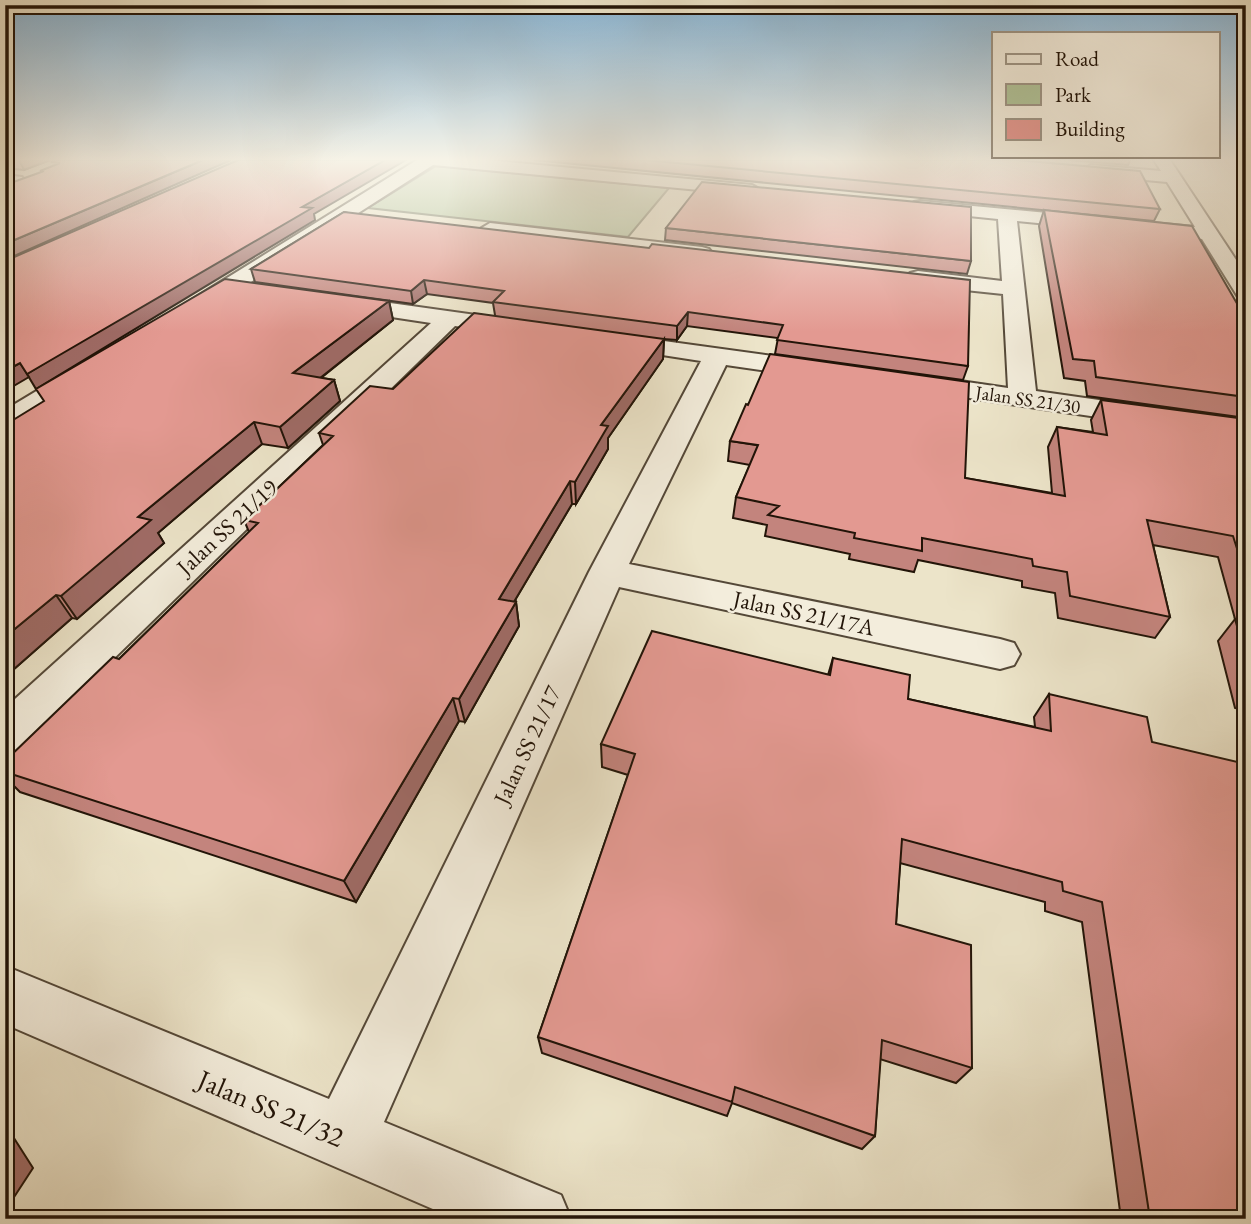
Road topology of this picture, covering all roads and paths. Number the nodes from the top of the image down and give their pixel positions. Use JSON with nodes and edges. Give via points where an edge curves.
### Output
{"nodes":[{"id":1,"x":339,"y":217,"type":"edge"},
{"id":2,"x":1007,"y":217,"type":"edge"},
{"id":3,"x":1030,"y":217,"type":"edge"},
{"id":4,"x":1199,"y":217,"type":"edge"},
{"id":5,"x":467,"y":227,"type":"edge"},
{"id":6,"x":1210,"y":234,"type":"junction"},
{"id":7,"x":724,"y":256,"type":"edge"},
{"id":8,"x":903,"y":276,"type":"edge"},
{"id":9,"x":227,"y":288,"type":"junction"},
{"id":10,"x":1013,"y":289,"type":"junction"},
{"id":11,"x":1246,"y":292,"type":"edge"},
{"id":12,"x":267,"y":293,"type":"edge"},
{"id":13,"x":319,"y":300,"type":"edge"},
{"id":14,"x":450,"y":318,"type":"junction"},
{"id":15,"x":171,"y":322,"type":"edge"},
{"id":16,"x":541,"y":331,"type":"edge"},
{"id":17,"x":595,"y":339,"type":"edge"},
{"id":18,"x":717,"y":356,"type":"junction"},
{"id":19,"x":103,"y":362,"type":"edge"},
{"id":20,"x":837,"y":372,"type":"edge"},
{"id":21,"x":890,"y":380,"type":"edge"},
{"id":22,"x":1023,"y":398,"type":"junction"},
{"id":23,"x":5,"y":422,"type":"edge"},
{"id":24,"x":1246,"y":430,"type":"edge"},
{"id":25,"x":607,"y":572,"type":"junction"},
{"id":26,"x":1000,"y":654,"type":"dead end"},
{"id":27,"x":5,"y":736,"type":"edge"},
{"id":28,"x":5,"y":995,"type":"edge"},
{"id":29,"x":344,"y":1139,"type":"junction"},
{"id":30,"x":537,"y":1219,"type":"edge"}],
"edges":[{"from":1,"to":9,"type":"street"},
{"from":2,"to":10,"type":"street"},
{"from":3,"to":6,"type":"street"},
{"from":4,"to":6,"type":"street"},
{"from":5,"to":7,"type":"street"},
{"from":6,"to":11,"type":"street"},
{"from":8,"to":10,"type":"street"},
{"from":9,"to":12,"type":"street"},
{"from":9,"to":15,"type":"street"},
{"from":10,"to":22,"type":"street"},
{"from":13,"to":14,"type":"street"},
{"from":14,"to":16,"type":"street"},
{"from":14,"to":27,"type":"street","name":"Jalan SS 21/19"},
{"from":17,"to":18,"type":"street"},
{"from":18,"to":20,"type":"street"},
{"from":18,"to":25,"type":"street","name":"Jalan SS 21/17"},
{"from":19,"to":23,"type":"street"},
{"from":21,"to":22,"type":"street","name":"Jalan SS 21/30"},
{"from":22,"to":24,"type":"street","name":"Jalan SS 21/30"},
{"from":25,"to":26,"type":"street","name":"Jalan SS 21/17A"},
{"from":25,"to":29,"type":"street","name":"Jalan SS 21/17"},
{"from":28,"to":29,"type":"street","name":"Jalan SS 21/32"},
{"from":29,"to":30,"type":"street","name":"Jalan SS 21/32"}]}
